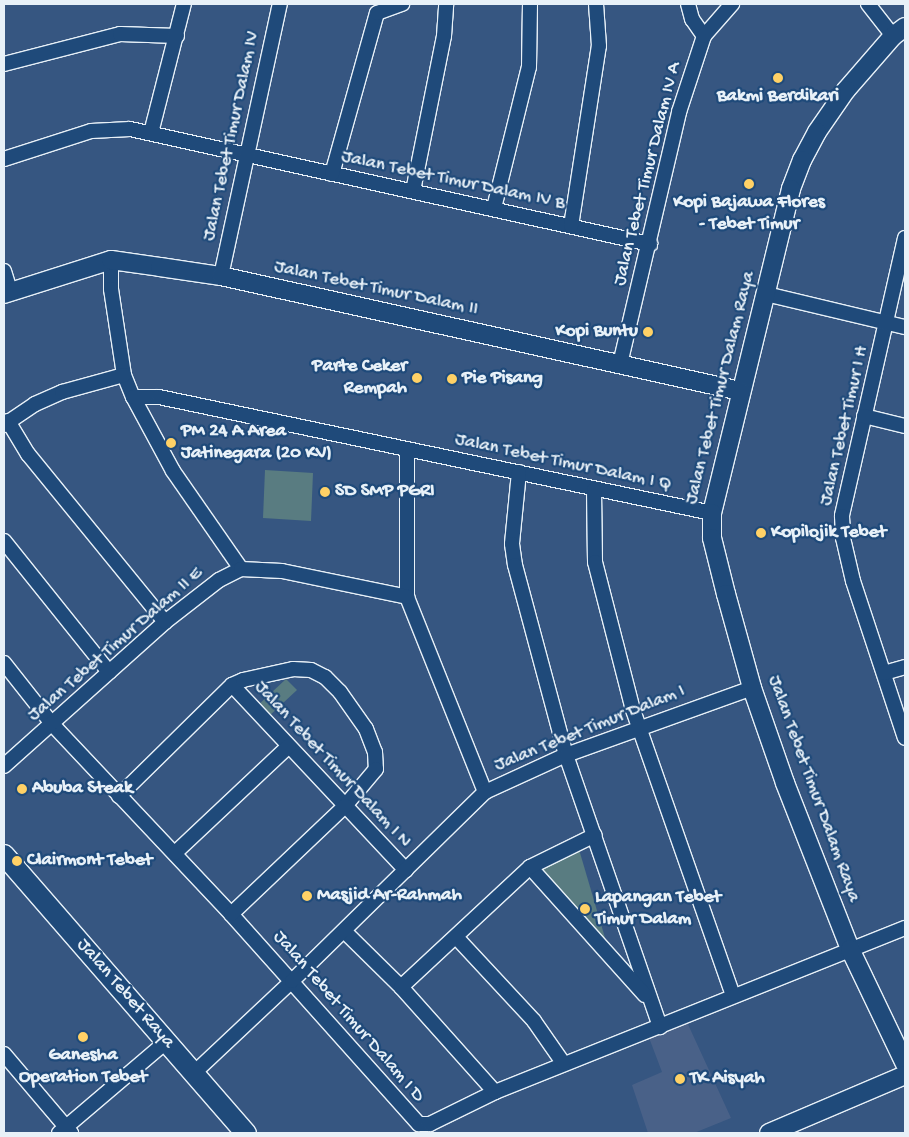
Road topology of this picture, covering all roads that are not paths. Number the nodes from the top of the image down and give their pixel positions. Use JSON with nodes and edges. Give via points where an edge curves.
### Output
{"nodes":[{"id":1,"x":184,"y":4,"type":"edge"},
{"id":2,"x":280,"y":4,"type":"edge"},
{"id":3,"x":402,"y":4,"type":"edge"},
{"id":4,"x":446,"y":4,"type":"edge"},
{"id":5,"x":530,"y":4,"type":"edge"},
{"id":6,"x":596,"y":4,"type":"edge"},
{"id":7,"x":688,"y":4,"type":"edge"},
{"id":8,"x":732,"y":4,"type":"edge"},
{"id":9,"x":868,"y":4,"type":"edge"},
{"id":10,"x":899,"y":32,"type":"edge"},
{"id":11,"x":177,"y":36,"type":"junction"},
{"id":12,"x":704,"y":36,"type":"junction"},
{"id":13,"x":4,"y":64,"type":"edge"},
{"id":14,"x":151,"y":133,"type":"junction"},
{"id":15,"x":248,"y":156,"type":"junction"},
{"id":16,"x":4,"y":159,"type":"edge"},
{"id":17,"x":332,"y":174,"type":"junction"},
{"id":18,"x":414,"y":191,"type":"junction"},
{"id":19,"x":494,"y":208,"type":"junction"},
{"id":20,"x":570,"y":226,"type":"junction"},
{"id":21,"x":905,"y":238,"type":"edge"},
{"id":22,"x":650,"y":244,"type":"junction"},
{"id":23,"x":112,"y":260,"type":"junction"},
{"id":24,"x":4,"y":271,"type":"edge"},
{"id":25,"x":221,"y":276,"type":"junction"},
{"id":26,"x":7,"y":292,"type":"edge"},
{"id":27,"x":766,"y":294,"type":"junction"},
{"id":28,"x":886,"y":322,"type":"junction"},
{"id":29,"x":905,"y":327,"type":"edge"},
{"id":30,"x":620,"y":364,"type":"junction"},
{"id":31,"x":124,"y":375,"type":"junction"},
{"id":32,"x":740,"y":391,"type":"junction"},
{"id":33,"x":133,"y":397,"type":"junction"},
{"id":34,"x":864,"y":416,"type":"junction"},
{"id":35,"x":6,"y":423,"type":"edge"},
{"id":36,"x":905,"y":426,"type":"edge"},
{"id":37,"x":407,"y":449,"type":"junction"},
{"id":38,"x":519,"y":472,"type":"junction"},
{"id":39,"x":594,"y":490,"type":"junction"},
{"id":40,"x":712,"y":512,"type":"junction"},
{"id":41,"x":4,"y":541,"type":"edge"},
{"id":42,"x":241,"y":569,"type":"junction"},
{"id":43,"x":408,"y":597,"type":"junction"},
{"id":44,"x":165,"y":622,"type":"junction"},
{"id":45,"x":4,"y":663,"type":"edge"},
{"id":46,"x":905,"y":667,"type":"edge"},
{"id":47,"x":109,"y":672,"type":"junction"},
{"id":48,"x":884,"y":673,"type":"junction"},
{"id":49,"x":232,"y":685,"type":"junction"},
{"id":50,"x":752,"y":688,"type":"junction"},
{"id":51,"x":53,"y":725,"type":"junction"},
{"id":52,"x":638,"y":727,"type":"junction"},
{"id":53,"x":905,"y":738,"type":"edge"},
{"id":54,"x":289,"y":746,"type":"junction"},
{"id":55,"x":566,"y":755,"type":"junction"},
{"id":56,"x":4,"y":766,"type":"edge"},
{"id":57,"x":485,"y":792,"type":"junction"},
{"id":58,"x":119,"y":796,"type":"junction"},
{"id":59,"x":345,"y":806,"type":"junction"},
{"id":60,"x":595,"y":835,"type":"junction"},
{"id":61,"x":175,"y":853,"type":"junction"},
{"id":62,"x":4,"y":855,"type":"edge"},
{"id":63,"x":530,"y":867,"type":"junction"},
{"id":64,"x":406,"y":870,"type":"junction"},
{"id":65,"x":231,"y":914,"type":"junction"},
{"id":66,"x":905,"y":928,"type":"edge"},
{"id":67,"x":344,"y":931,"type":"junction"},
{"id":68,"x":457,"y":938,"type":"junction"},
{"id":69,"x":850,"y":949,"type":"junction"},
{"id":70,"x":292,"y":981,"type":"junction"},
{"id":71,"x":401,"y":987,"type":"junction"},
{"id":72,"x":733,"y":995,"type":"junction"},
{"id":73,"x":648,"y":998,"type":"junction"},
{"id":74,"x":660,"y":1027,"type":"junction"},
{"id":75,"x":166,"y":1042,"type":"junction"},
{"id":76,"x":4,"y":1054,"type":"edge"},
{"id":77,"x":564,"y":1064,"type":"junction"},
{"id":78,"x":905,"y":1064,"type":"edge"},
{"id":79,"x":194,"y":1073,"type":"junction"},
{"id":80,"x":905,"y":1075,"type":"edge"},
{"id":81,"x":495,"y":1092,"type":"junction"},
{"id":82,"x":66,"y":1132,"type":"edge"},
{"id":83,"x":246,"y":1133,"type":"edge"},
{"id":84,"x":769,"y":1133,"type":"edge"}],
"edges":[{"from":1,"to":11,"type":"street"},
{"from":2,"to":15,"type":"street","name":"Jalan Tebet Timur Dalam IV"},
{"from":3,"to":17,"type":"street","via":[[378,13]]},
{"from":4,"to":18,"type":"street","via":[[444,36]]},
{"from":5,"to":19,"type":"street","via":[[529,67]]},
{"from":6,"to":20,"type":"street","via":[[598,51]]},
{"from":7,"to":12,"type":"street","via":[[692,19]]},
{"from":8,"to":12,"type":"street","name":"Jalan Tebet Timur Dalam IV A"},
{"from":9,"to":10,"type":"street"},
{"from":10,"to":27,"type":"street","name":"Jalan Tebet Timur Dalam Raya","via":[[846,90],[802,160],[791,189]]},
{"from":11,"to":13,"type":"street","via":[[120,34]]},
{"from":11,"to":14,"type":"street"},
{"from":12,"to":22,"type":"street","name":"Jalan Tebet Timur Dalam IV A","via":[[679,112]]},
{"from":14,"to":15,"type":"street","name":"Jalan Tebet Timur Dalam IV B"},
{"from":14,"to":16,"type":"street","name":"Jalan Tebet Timur Dalam IV B","via":[[107,128]]},
{"from":15,"to":17,"type":"street","name":"Jalan Tebet Timur Dalam IV B"},
{"from":15,"to":25,"type":"street","name":"Jalan Tebet Timur Dalam IV"},
{"from":17,"to":18,"type":"street","name":"Jalan Tebet Timur Dalam IV B"},
{"from":18,"to":19,"type":"street","name":"Jalan Tebet Timur Dalam IV B"},
{"from":19,"to":20,"type":"street","name":"Jalan Tebet Timur Dalam IV B"},
{"from":20,"to":22,"type":"street","name":"Jalan Tebet Timur Dalam IV B"},
{"from":21,"to":28,"type":"street","name":"Jalan Tebet Timur I H"},
{"from":22,"to":30,"type":"street","name":"Jalan Tebet Timur Dalam IV A"},
{"from":23,"to":25,"type":"street","name":"Jalan Tebet Timur Dalam II"},
{"from":23,"to":26,"type":"street","name":"Jalan Tebet Timur Dalam II"},
{"from":23,"to":31,"type":"street","via":[[111,289]]},
{"from":24,"to":26,"type":"street"},
{"from":25,"to":30,"type":"street","name":"Jalan Tebet Timur Dalam II"},
{"from":27,"to":28,"type":"street"},
{"from":27,"to":32,"type":"street","name":"Jalan Tebet Timur Dalam Raya"},
{"from":28,"to":29,"type":"street"},
{"from":28,"to":34,"type":"street","name":"Jalan Tebet Timur I H"},
{"from":30,"to":32,"type":"street","name":"Jalan Tebet Timur Dalam II"},
{"from":31,"to":33,"type":"street"},
{"from":31,"to":35,"type":"street","via":[[62,392],[35,404]]},
{"from":32,"to":40,"type":"street","name":"Jalan Tebet Timur Dalam Raya"},
{"from":33,"to":37,"type":"street","name":"Jalan Tebet Timur Dalam I Q","via":[[159,397]]},
{"from":33,"to":42,"type":"street","via":[[174,470]]},
{"from":34,"to":36,"type":"street"},
{"from":34,"to":48,"type":"street","name":"Jalan Tebet Timur I H","via":[[842,516],[843,538],[853,581]]},
{"from":35,"to":44,"type":"street"},
{"from":37,"to":38,"type":"street","name":"Jalan Tebet Timur Dalam I Q"},
{"from":37,"to":43,"type":"street"},
{"from":38,"to":39,"type":"street","name":"Jalan Tebet Timur Dalam I Q"},
{"from":38,"to":55,"type":"street","via":[[512,544],[514,565]]},
{"from":39,"to":40,"type":"street","name":"Jalan Tebet Timur Dalam I Q"},
{"from":39,"to":52,"type":"street","via":[[595,562]]},
{"from":40,"to":50,"type":"street","name":"Jalan Tebet Timur Dalam Raya","via":[[712,538]]},
{"from":41,"to":47,"type":"street"},
{"from":42,"to":43,"type":"street","name":"Jalan Tebet Timur Dalam II E","via":[[282,571]]},
{"from":42,"to":44,"type":"street","name":"Jalan Tebet Timur Dalam II E","via":[[219,580]]},
{"from":43,"to":57,"type":"street"},
{"from":44,"to":47,"type":"street","name":"Jalan Tebet Timur Dalam II E"},
{"from":45,"to":51,"type":"street","name":"Jalan Tebet Timur Dalam I D"},
{"from":46,"to":48,"type":"street"},
{"from":47,"to":51,"type":"street","name":"Jalan Tebet Timur Dalam II E"},
{"from":48,"to":53,"type":"street","name":"Jalan Tebet Timur I H"},
{"from":49,"to":54,"type":"street","name":"Jalan Tebet Timur Dalam I N"},
{"from":49,"to":58,"type":"street"},
{"from":49,"to":59,"type":"street","via":[[269,673],[311,670],[325,677],[340,692],[366,728],[375,752],[376,769]]},
{"from":50,"to":52,"type":"street","name":"Jalan Tebet Timur Dalam I"},
{"from":50,"to":69,"type":"street","name":"Jalan Tebet Timur Dalam Raya","via":[[785,783]]},
{"from":51,"to":56,"type":"street","name":"Jalan Tebet Timur Dalam II E"},
{"from":51,"to":58,"type":"street","name":"Jalan Tebet Timur Dalam I D"},
{"from":52,"to":55,"type":"street","name":"Jalan Tebet Timur Dalam I"},
{"from":52,"to":72,"type":"street"},
{"from":54,"to":59,"type":"street","name":"Jalan Tebet Timur Dalam I N"},
{"from":54,"to":61,"type":"street"},
{"from":55,"to":57,"type":"street","name":"Jalan Tebet Timur Dalam I"},
{"from":55,"to":60,"type":"street"},
{"from":57,"to":64,"type":"street","name":"Jalan Tebet Timur Dalam I"},
{"from":58,"to":61,"type":"street","name":"Jalan Tebet Timur Dalam I D"},
{"from":59,"to":64,"type":"street","name":"Jalan Tebet Timur Dalam I N"},
{"from":59,"to":65,"type":"street"},
{"from":60,"to":63,"type":"street"},
{"from":60,"to":73,"type":"street"},
{"from":61,"to":65,"type":"street","name":"Jalan Tebet Timur Dalam I D"},
{"from":62,"to":75,"type":"main road","name":"Jalan Tebet Raya"},
{"from":63,"to":68,"type":"street"},
{"from":63,"to":73,"type":"street"},
{"from":64,"to":67,"type":"street","name":"Jalan Tebet Timur Dalam I"},
{"from":65,"to":70,"type":"street","name":"Jalan Tebet Timur Dalam I D"},
{"from":66,"to":69,"type":"street","name":"Jalan Tebet Timur Dalam I D"},
{"from":67,"to":70,"type":"street","name":"Jalan Tebet Timur Dalam I"},
{"from":67,"to":71,"type":"street"},
{"from":68,"to":71,"type":"street"},
{"from":68,"to":77,"type":"street","via":[[534,1021]]},
{"from":69,"to":72,"type":"street","name":"Jalan Tebet Timur Dalam I D"},
{"from":69,"to":78,"type":"street","name":"Jalan Tebet Timur Dalam Raya"},
{"from":70,"to":79,"type":"street","name":"Jalan Tebet Timur Dalam I"},
{"from":70,"to":81,"type":"street","name":"Jalan Tebet Timur Dalam I D","via":[[420,1124],[430,1124]]},
{"from":71,"to":81,"type":"street"},
{"from":72,"to":74,"type":"street","name":"Jalan Tebet Timur Dalam I D"},
{"from":73,"to":74,"type":"street"},
{"from":74,"to":77,"type":"street","name":"Jalan Tebet Timur Dalam I D"},
{"from":75,"to":79,"type":"main road","name":"Jalan Tebet Raya"},
{"from":75,"to":82,"type":"street"},
{"from":76,"to":82,"type":"street"},
{"from":77,"to":81,"type":"street","name":"Jalan Tebet Timur Dalam I D"},
{"from":79,"to":83,"type":"main road","name":"Jalan Tebet Raya"},
{"from":80,"to":84,"type":"street"}]}
